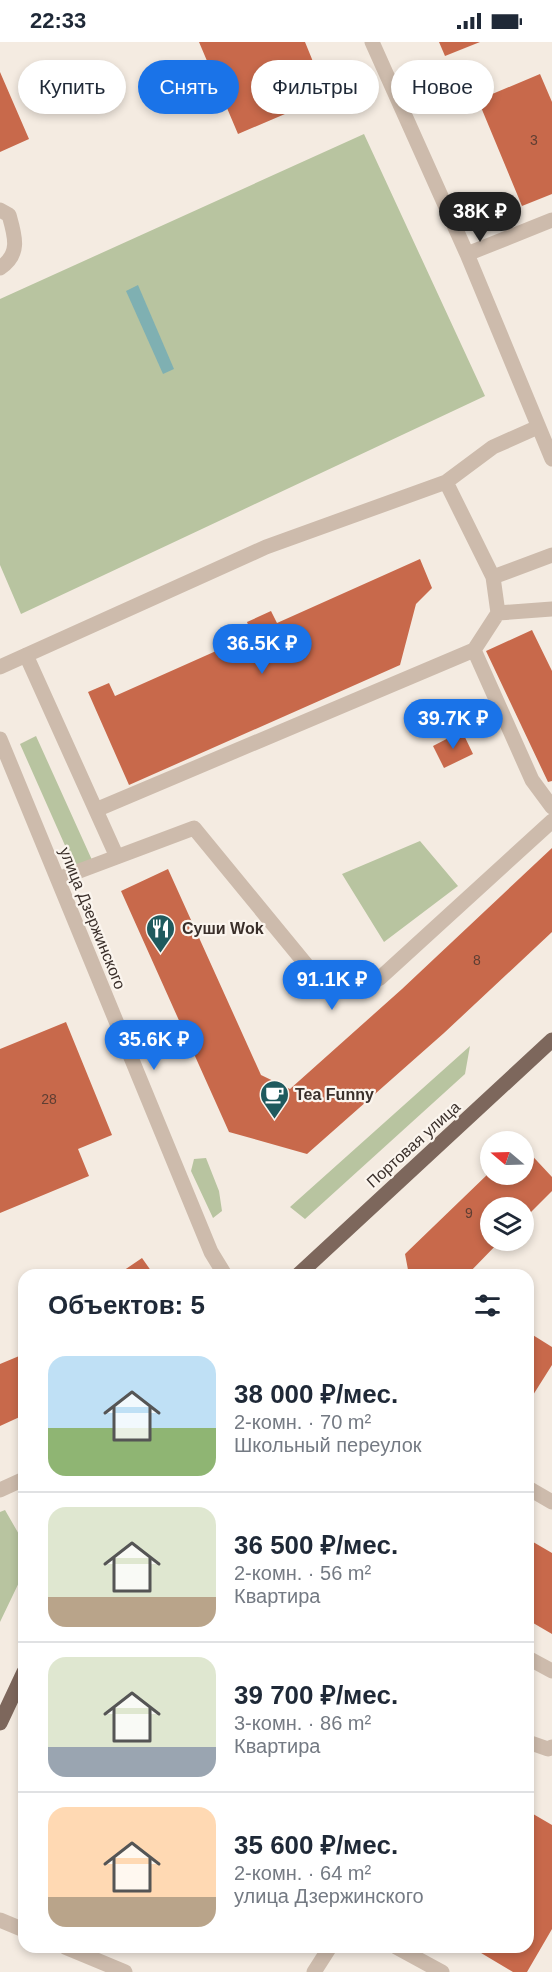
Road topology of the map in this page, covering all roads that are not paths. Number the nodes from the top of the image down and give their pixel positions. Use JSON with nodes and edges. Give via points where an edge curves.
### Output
{"nodes":[{"id":1,"x":372,"y":42,"type":"edge"},
{"id":2,"x":0,"y":210,"type":"edge"},
{"id":3,"x":552,"y":220,"type":"edge"},
{"id":4,"x":467,"y":254,"type":"junction"},
{"id":5,"x":0,"y":268,"type":"edge"},
{"id":6,"x":537,"y":427,"type":"junction"},
{"id":7,"x":552,"y":459,"type":"edge"},
{"id":8,"x":446,"y":482,"type":"junction"},
{"id":9,"x":552,"y":555,"type":"edge"},
{"id":10,"x":493,"y":577,"type":"junction"},
{"id":11,"x":552,"y":609,"type":"edge"},
{"id":12,"x":498,"y":613,"type":"junction"},
{"id":13,"x":474,"y":650,"type":"junction"},
{"id":14,"x":26,"y":655,"type":"junction"},
{"id":15,"x":0,"y":668,"type":"edge"},
{"id":16,"x":0,"y":739,"type":"edge"},
{"id":17,"x":552,"y":807,"type":"edge"},
{"id":18,"x":98,"y":809,"type":"junction"},
{"id":19,"x":552,"y":821,"type":"edge"},
{"id":20,"x":117,"y":857,"type":"junction"},
{"id":21,"x":58,"y":879,"type":"junction"},
{"id":22,"x":552,"y":1040,"type":"edge"},
{"id":23,"x":221,"y":1269,"type":"edge"},
{"id":24,"x":304,"y":1269,"type":"edge"},
{"id":25,"x":534,"y":1492,"type":"edge"},
{"id":26,"x":552,"y":1502,"type":"edge"},
{"id":27,"x":534,"y":1661,"type":"edge"},
{"id":28,"x":552,"y":1671,"type":"edge"},
{"id":29,"x":18,"y":1685,"type":"edge"},
{"id":30,"x":0,"y":1723,"type":"edge"},
{"id":31,"x":534,"y":1744,"type":"edge"},
{"id":32,"x":552,"y":1747,"type":"edge"},
{"id":33,"x":0,"y":1920,"type":"edge"},
{"id":34,"x":18,"y":1928,"type":"edge"},
{"id":35,"x":79,"y":1953,"type":"edge"},
{"id":36,"x":326,"y":1953,"type":"edge"},
{"id":37,"x":407,"y":1953,"type":"edge"},
{"id":38,"x":124,"y":1972,"type":"edge"},
{"id":39,"x":314,"y":1972,"type":"edge"},
{"id":40,"x":442,"y":1972,"type":"edge"}],
"edges":[{"from":1,"to":4,"type":"street"},
{"from":2,"to":5,"type":"street","via":[[9,215],[17,241],[10,262]]},
{"from":3,"to":4,"type":"street"},
{"from":4,"to":6,"type":"street"},
{"from":6,"to":7,"type":"street"},
{"from":6,"to":8,"type":"street","via":[[493,447]]},
{"from":8,"to":10,"type":"street"},
{"from":8,"to":14,"type":"street","via":[[266,547]]},
{"from":9,"to":10,"type":"street"},
{"from":10,"to":12,"type":"street"},
{"from":11,"to":12,"type":"street"},
{"from":12,"to":13,"type":"street"},
{"from":13,"to":17,"type":"street","via":[[532,780]]},
{"from":13,"to":18,"type":"street"},
{"from":14,"to":15,"type":"street"},
{"from":14,"to":18,"type":"street"},
{"from":16,"to":21,"type":"street","name":"улица Дзержинского"},
{"from":18,"to":20,"type":"street"},
{"from":19,"to":20,"type":"street","via":[[380,978],[349,989],[318,979],[194,828]]},
{"from":20,"to":21,"type":"street"},
{"from":21,"to":23,"type":"street","name":"улица Дзержинского"},
{"from":22,"to":24,"type":"main road","name":"Портовая улица"},
{"from":25,"to":26,"type":"street"},
{"from":27,"to":28,"type":"street"},
{"from":29,"to":30,"type":"main road"},
{"from":31,"to":32,"type":"street"},
{"from":33,"to":34,"type":"street"},
{"from":35,"to":38,"type":"street"},
{"from":36,"to":39,"type":"street"},
{"from":37,"to":40,"type":"street"}]}
